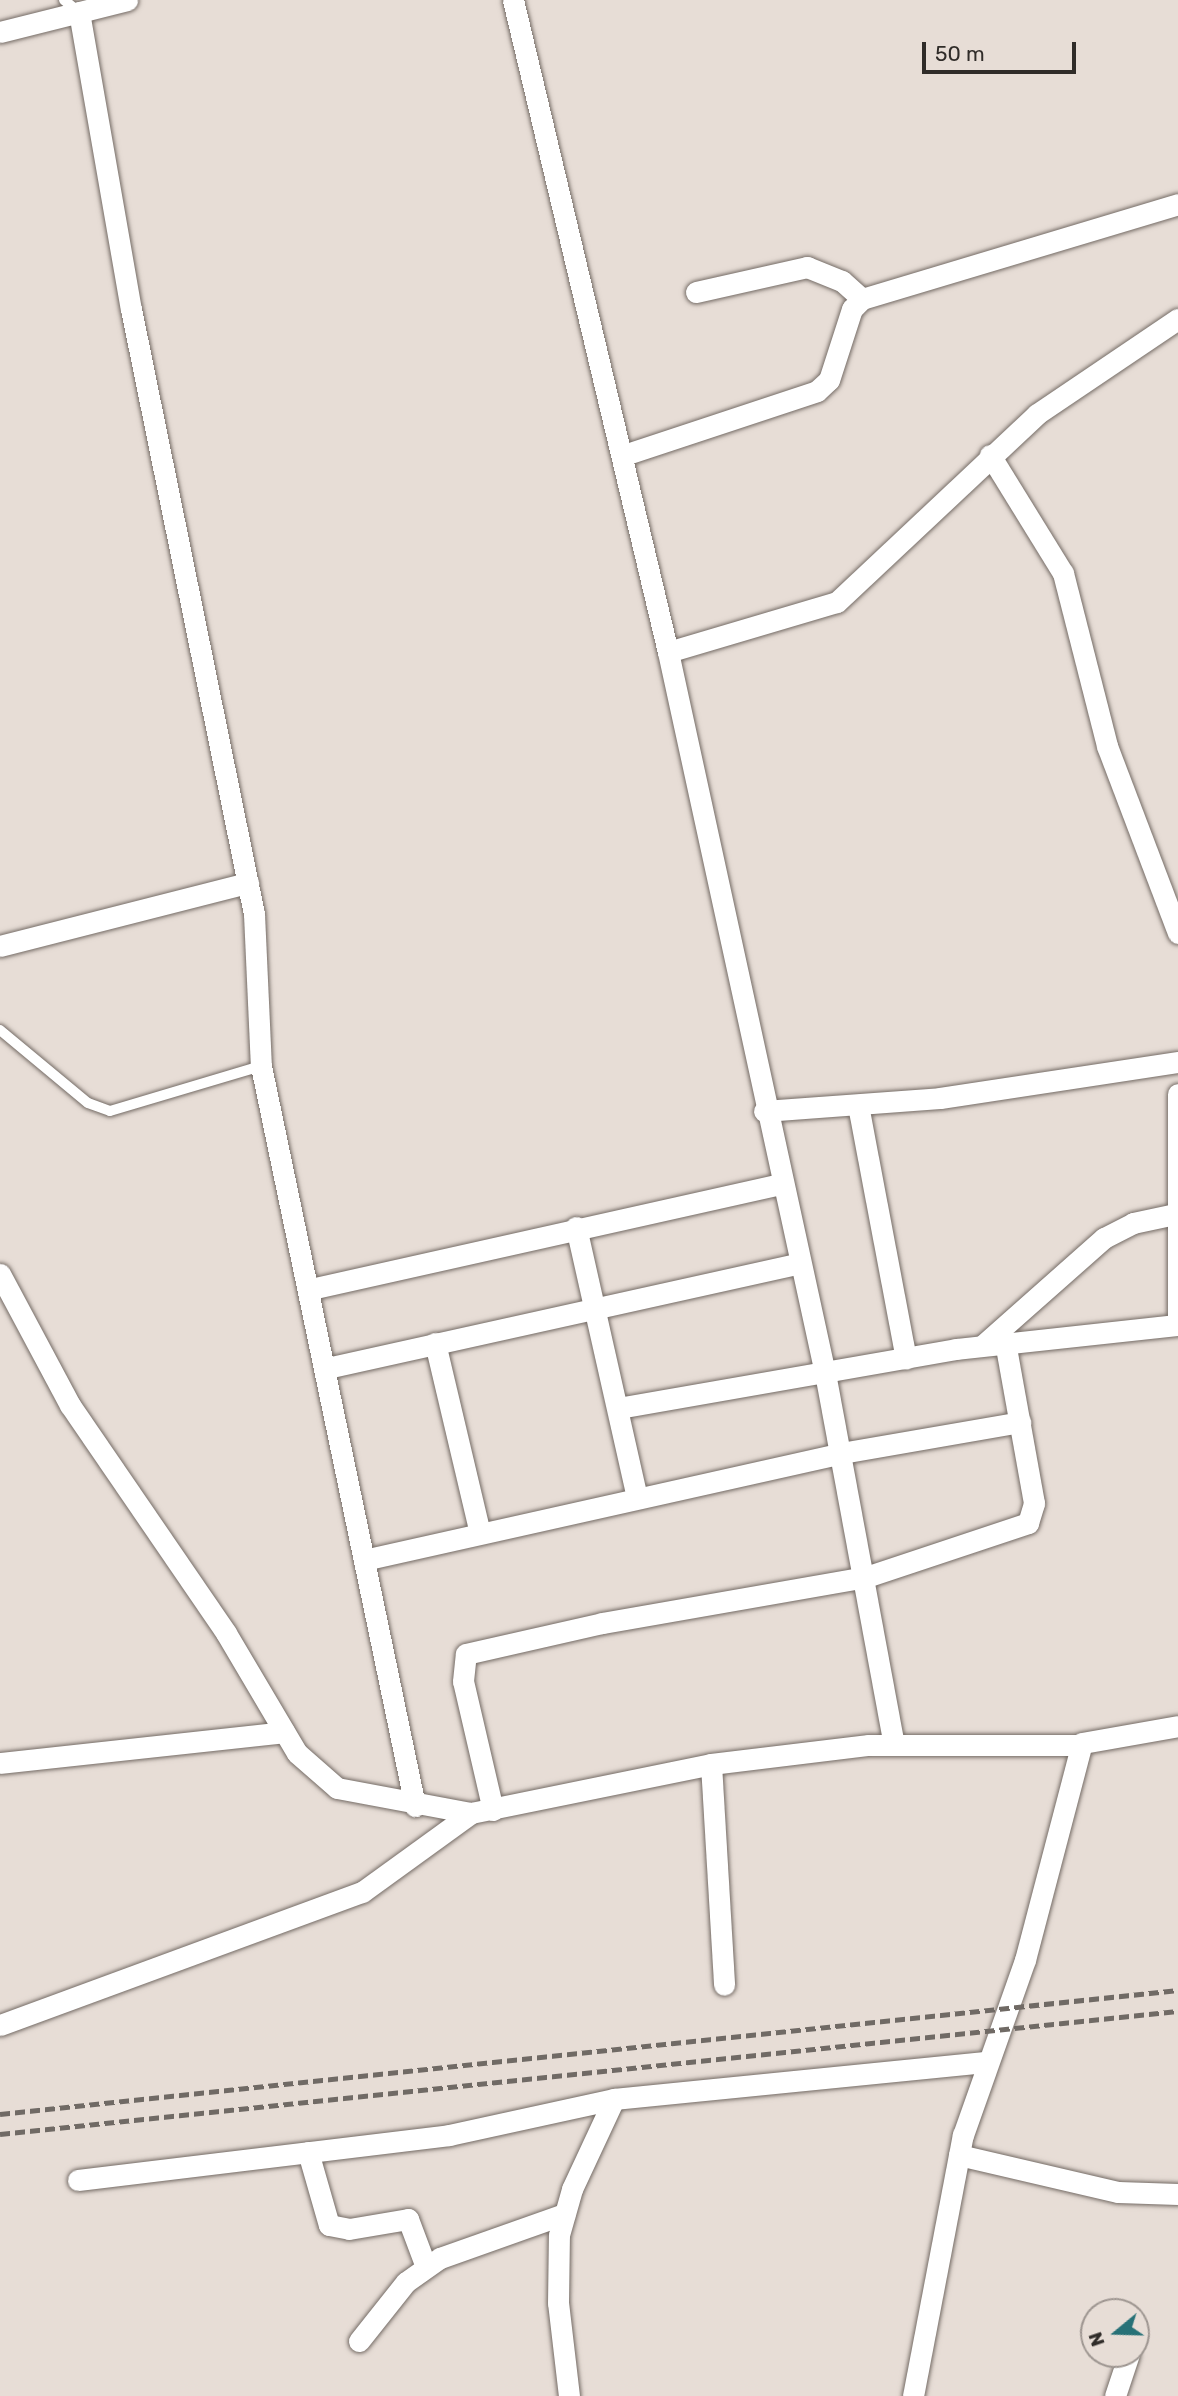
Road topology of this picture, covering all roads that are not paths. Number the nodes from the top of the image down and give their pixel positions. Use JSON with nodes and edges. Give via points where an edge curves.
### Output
{"nodes":[{"id":1,"x":127,"y":0,"type":"edge"},
{"id":2,"x":513,"y":0,"type":"edge"},
{"id":3,"x":72,"y":6,"type":"edge"},
{"id":4,"x":0,"y":32,"type":"edge"},
{"id":5,"x":1178,"y":204,"type":"edge"},
{"id":6,"x":696,"y":292,"type":"dead end"},
{"id":7,"x":862,"y":299,"type":"junction"},
{"id":8,"x":1178,"y":319,"type":"edge"},
{"id":9,"x":624,"y":455,"type":"junction"},
{"id":10,"x":990,"y":455,"type":"junction"},
{"id":11,"x":668,"y":652,"type":"junction"},
{"id":12,"x":248,"y":883,"type":"junction"},
{"id":13,"x":1178,"y":933,"type":"edge"},
{"id":14,"x":0,"y":946,"type":"edge"},
{"id":15,"x":0,"y":1030,"type":"edge"},
{"id":16,"x":1178,"y":1062,"type":"edge"},
{"id":17,"x":261,"y":1066,"type":"junction"},
{"id":18,"x":1178,"y":1094,"type":"edge"},
{"id":19,"x":858,"y":1105,"type":"junction"},
{"id":20,"x":764,"y":1111,"type":"junction"},
{"id":21,"x":781,"y":1184,"type":"junction"},
{"id":22,"x":1175,"y":1214,"type":"junction"},
{"id":23,"x":576,"y":1227,"type":"junction"},
{"id":24,"x":799,"y":1263,"type":"junction"},
{"id":25,"x":0,"y":1274,"type":"edge"},
{"id":26,"x":311,"y":1289,"type":"junction"},
{"id":27,"x":596,"y":1308,"type":"junction"},
{"id":28,"x":1178,"y":1325,"type":"edge"},
{"id":29,"x":1005,"y":1342,"type":"junction"},
{"id":30,"x":435,"y":1343,"type":"junction"},
{"id":31,"x":983,"y":1345,"type":"junction"},
{"id":32,"x":906,"y":1358,"type":"junction"},
{"id":33,"x":327,"y":1368,"type":"junction"},
{"id":34,"x":825,"y":1373,"type":"junction"},
{"id":35,"x":618,"y":1408,"type":"junction"},
{"id":36,"x":1020,"y":1422,"type":"junction"},
{"id":37,"x":841,"y":1453,"type":"junction"},
{"id":38,"x":637,"y":1497,"type":"junction"},
{"id":39,"x":480,"y":1533,"type":"junction"},
{"id":40,"x":364,"y":1560,"type":"junction"},
{"id":41,"x":866,"y":1577,"type":"junction"},
{"id":42,"x":1178,"y":1726,"type":"edge"},
{"id":43,"x":284,"y":1732,"type":"junction"},
{"id":44,"x":894,"y":1744,"type":"junction"},
{"id":45,"x":1082,"y":1745,"type":"junction"},
{"id":46,"x":0,"y":1762,"type":"edge"},
{"id":47,"x":711,"y":1764,"type":"junction"},
{"id":48,"x":415,"y":1805,"type":"junction"},
{"id":49,"x":493,"y":1810,"type":"junction"},
{"id":50,"x":471,"y":1813,"type":"junction"},
{"id":51,"x":724,"y":1985,"type":"dead end"},
{"id":52,"x":0,"y":2025,"type":"edge"},
{"id":53,"x":987,"y":2062,"type":"junction"},
{"id":54,"x":614,"y":2099,"type":"junction"},
{"id":55,"x":307,"y":2152,"type":"junction"},
{"id":56,"x":959,"y":2155,"type":"junction"},
{"id":57,"x":78,"y":2180,"type":"dead end"},
{"id":58,"x":1178,"y":2194,"type":"edge"},
{"id":59,"x":564,"y":2214,"type":"junction"},
{"id":60,"x":426,"y":2267,"type":"junction"},
{"id":61,"x":359,"y":2341,"type":"dead end"},
{"id":62,"x":1124,"y":2368,"type":"edge"},
{"id":63,"x":569,"y":2396,"type":"edge"},
{"id":64,"x":913,"y":2396,"type":"edge"},
{"id":65,"x":1115,"y":2396,"type":"edge"}],
"edges":[{"from":1,"to":3,"type":"street"},
{"from":2,"to":9,"type":"street"},
{"from":3,"to":4,"type":"street"},
{"from":3,"to":12,"type":"street"},
{"from":5,"to":7,"type":"street"},
{"from":6,"to":7,"type":"street","via":[[807,267],[842,281]]},
{"from":7,"to":9,"type":"street","via":[[852,309],[829,380],[817,391]]},
{"from":8,"to":10,"type":"street","via":[[1037,414]]},
{"from":9,"to":11,"type":"street"},
{"from":10,"to":11,"type":"street","via":[[837,602]]},
{"from":10,"to":13,"type":"street","via":[[1063,573],[1107,746]]},
{"from":11,"to":20,"type":"street"},
{"from":12,"to":14,"type":"street"},
{"from":12,"to":17,"type":"street","via":[[258,942]]},
{"from":15,"to":17,"type":"lane","via":[[88,1103],[110,1111]]},
{"from":16,"to":19,"type":"street","via":[[971,1095]]},
{"from":17,"to":26,"type":"street"},
{"from":18,"to":22,"type":"street"},
{"from":19,"to":20,"type":"street"},
{"from":19,"to":32,"type":"street"},
{"from":20,"to":21,"type":"street"},
{"from":21,"to":23,"type":"street"},
{"from":21,"to":24,"type":"street"},
{"from":22,"to":28,"type":"street"},
{"from":22,"to":31,"type":"street","via":[[1133,1223],[1104,1238]]},
{"from":23,"to":26,"type":"street"},
{"from":23,"to":27,"type":"street"},
{"from":24,"to":27,"type":"street"},
{"from":24,"to":34,"type":"street"},
{"from":25,"to":43,"type":"street","via":[[70,1405],[226,1633]]},
{"from":26,"to":33,"type":"street"},
{"from":27,"to":30,"type":"street"},
{"from":27,"to":35,"type":"street"},
{"from":28,"to":29,"type":"street"},
{"from":29,"to":31,"type":"street"},
{"from":29,"to":36,"type":"street"},
{"from":30,"to":33,"type":"street"},
{"from":30,"to":39,"type":"street"},
{"from":31,"to":32,"type":"street"},
{"from":32,"to":34,"type":"street"},
{"from":33,"to":40,"type":"street"},
{"from":34,"to":35,"type":"street"},
{"from":34,"to":37,"type":"street"},
{"from":35,"to":38,"type":"street"},
{"from":36,"to":37,"type":"street"},
{"from":36,"to":41,"type":"street","via":[[1034,1503],[1028,1522]]},
{"from":37,"to":38,"type":"street"},
{"from":37,"to":41,"type":"street"},
{"from":38,"to":39,"type":"street"},
{"from":39,"to":40,"type":"street"},
{"from":40,"to":48,"type":"street"},
{"from":41,"to":44,"type":"street"},
{"from":41,"to":49,"type":"street","via":[[466,1654],[463,1681]]},
{"from":42,"to":45,"type":"street","via":[[1089,1739]]},
{"from":43,"to":46,"type":"street"},
{"from":43,"to":48,"type":"street","via":[[323,1781],[353,1795]]},
{"from":44,"to":45,"type":"street"},
{"from":44,"to":47,"type":"street"},
{"from":45,"to":53,"type":"street","via":[[1025,1960]]},
{"from":47,"to":49,"type":"street"},
{"from":47,"to":51,"type":"street"},
{"from":48,"to":50,"type":"street"},
{"from":49,"to":50,"type":"street"},
{"from":50,"to":52,"type":"street","via":[[362,1892]]},
{"from":53,"to":54,"type":"street"},
{"from":53,"to":56,"type":"street"},
{"from":54,"to":55,"type":"street","via":[[486,2129]]},
{"from":54,"to":59,"type":"street"},
{"from":55,"to":57,"type":"street"},
{"from":55,"to":60,"type":"street","via":[[329,2225],[349,2229],[408,2219]]},
{"from":56,"to":58,"type":"street","via":[[1118,2192]]},
{"from":56,"to":64,"type":"street"},
{"from":59,"to":60,"type":"street","via":[[460,2247]]},
{"from":59,"to":63,"type":"street","via":[[558,2303]]},
{"from":60,"to":61,"type":"street","via":[[393,2296]]},
{"from":62,"to":65,"type":"street"}]}
